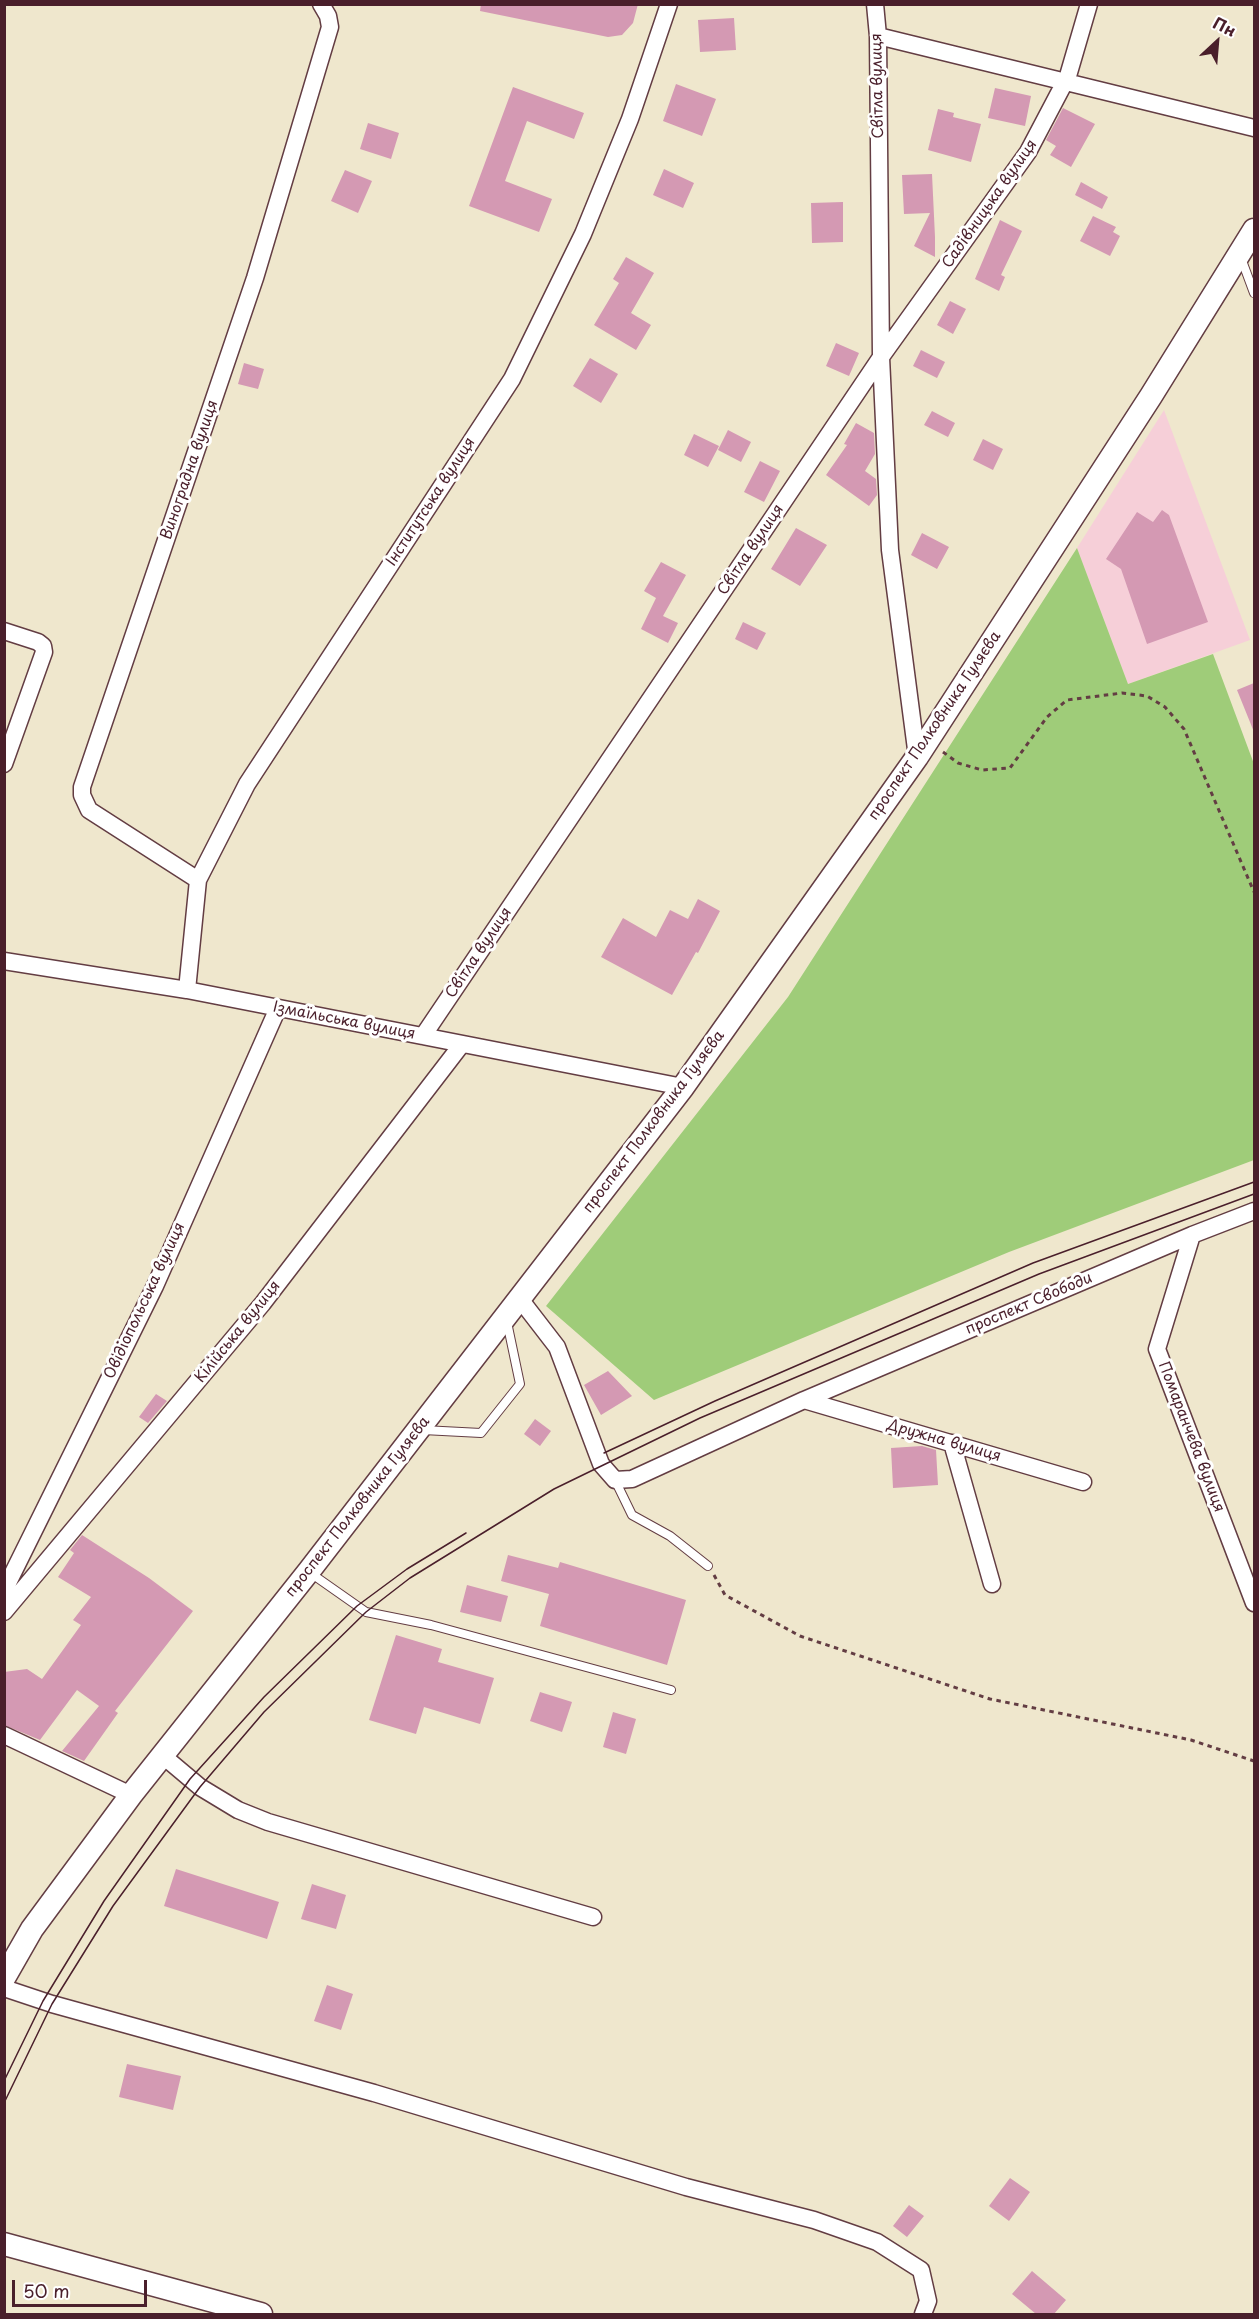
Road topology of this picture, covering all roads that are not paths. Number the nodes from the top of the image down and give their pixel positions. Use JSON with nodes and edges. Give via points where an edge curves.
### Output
{"nodes":[{"id":1,"x":321,"y":4,"type":"edge"},
{"id":2,"x":669,"y":4,"type":"edge"},
{"id":3,"x":875,"y":4,"type":"edge"},
{"id":4,"x":1089,"y":4,"type":"edge"},
{"id":5,"x":878,"y":36,"type":"junction"},
{"id":6,"x":1065,"y":81,"type":"junction"},
{"id":7,"x":1254,"y":128,"type":"edge"},
{"id":8,"x":1254,"y":230,"type":"edge"},
{"id":9,"x":1239,"y":254,"type":"junction"},
{"id":10,"x":1254,"y":293,"type":"edge"},
{"id":11,"x":881,"y":357,"type":"junction"},
{"id":12,"x":4,"y":631,"type":"edge"},
{"id":13,"x":9,"y":737,"type":"edge"},
{"id":14,"x":922,"y":749,"type":"junction"},
{"id":15,"x":4,"y":764,"type":"edge"},
{"id":16,"x":198,"y":880,"type":"junction"},
{"id":17,"x":5,"y":962,"type":"edge"},
{"id":18,"x":187,"y":990,"type":"junction"},
{"id":19,"x":278,"y":1008,"type":"junction"},
{"id":20,"x":423,"y":1036,"type":"junction"},
{"id":21,"x":462,"y":1044,"type":"junction"},
{"id":22,"x":683,"y":1087,"type":"junction"},
{"id":23,"x":1254,"y":1211,"type":"edge"},
{"id":24,"x":1192,"y":1235,"type":"junction"},
{"id":25,"x":520,"y":1299,"type":"junction"},
{"id":26,"x":506,"y":1318,"type":"junction"},
{"id":27,"x":804,"y":1400,"type":"junction"},
{"id":28,"x":419,"y":1429,"type":"junction"},
{"id":29,"x":952,"y":1443,"type":"junction"},
{"id":30,"x":615,"y":1480,"type":"junction"},
{"id":31,"x":1083,"y":1482,"type":"dead end"},
{"id":32,"x":708,"y":1566,"type":"road end"},
{"id":33,"x":309,"y":1571,"type":"junction"},
{"id":34,"x":992,"y":1584,"type":"dead end"},
{"id":35,"x":4,"y":1591,"type":"edge"},
{"id":36,"x":1254,"y":1603,"type":"edge"},
{"id":37,"x":4,"y":1612,"type":"edge"},
{"id":38,"x":671,"y":1690,"type":"dead end"},
{"id":39,"x":4,"y":1735,"type":"edge"},
{"id":40,"x":162,"y":1755,"type":"junction"},
{"id":41,"x":131,"y":1795,"type":"junction"},
{"id":42,"x":593,"y":1917,"type":"dead end"},
{"id":43,"x":4,"y":1978,"type":"edge"},
{"id":44,"x":4,"y":1988,"type":"edge"},
{"id":45,"x":4,"y":2244,"type":"edge"},
{"id":46,"x":261,"y":2314,"type":"edge"},
{"id":47,"x":923,"y":2314,"type":"edge"}],
"edges":[{"from":1,"to":16,"type":"street","name":"Виноградна вулиця","via":[[330,27],[255,278],[82,787],[90,810]]},
{"from":2,"to":16,"type":"street","name":"Інститутська вулиця","via":[[630,119],[583,234],[512,378],[247,784]]},
{"from":3,"to":5,"type":"street","name":"Світла вулиця"},
{"from":4,"to":6,"type":"street","name":"Садівницька вулиця"},
{"from":5,"to":6,"type":"street"},
{"from":5,"to":11,"type":"street","name":"Світла вулиця"},
{"from":6,"to":7,"type":"street"},
{"from":6,"to":11,"type":"street","name":"Садівницька вулиця","via":[[1028,152]]},
{"from":8,"to":9,"type":"main road","name":"проспект Полковника Гуляєва"},
{"from":9,"to":10,"type":"lane"},
{"from":9,"to":14,"type":"main road","name":"проспект Полковника Гуляєва"},
{"from":11,"to":14,"type":"street","via":[[890,550]]},
{"from":11,"to":20,"type":"street","name":"Світла вулиця"},
{"from":12,"to":13,"type":"street","via":[[38,642],[44,652]]},
{"from":13,"to":15,"type":"street"},
{"from":14,"to":22,"type":"main road","name":"проспект Полковника Гуляєва"},
{"from":16,"to":18,"type":"street","name":"Інститутська вулиця"},
{"from":17,"to":18,"type":"street","name":"Ізмаїльська вулиця"},
{"from":18,"to":19,"type":"street","name":"Ізмаїльська вулиця"},
{"from":19,"to":20,"type":"street","name":"Ізмаїльська вулиця"},
{"from":19,"to":35,"type":"street","name":"Овідіопольська вулиця","via":[[154,1286]]},
{"from":20,"to":21,"type":"street","name":"Ізмаїльська вулиця"},
{"from":21,"to":22,"type":"street","name":"Ізмаїльська вулиця"},
{"from":21,"to":37,"type":"street","name":"Кілійська вулиця","via":[[263,1303]]},
{"from":22,"to":25,"type":"main road","name":"проспект Полковника Гуляєва"},
{"from":23,"to":24,"type":"street","name":"проспект Свободи"},
{"from":24,"to":27,"type":"street","name":"проспект Свободи"},
{"from":24,"to":36,"type":"street","name":"Помаранчева вулиця","via":[[1157,1348]]},
{"from":25,"to":26,"type":"main road","name":"проспект Полковника Гуляєва"},
{"from":25,"to":30,"type":"street","via":[[557,1347],[601,1464]]},
{"from":26,"to":28,"type":"main road","name":"проспект Полковника Гуляєва"},
{"from":26,"to":28,"type":"lane","via":[[520,1384],[481,1433]]},
{"from":27,"to":29,"type":"street","name":"Дружна вулиця"},
{"from":27,"to":30,"type":"street","name":"проспект Свободи","via":[[632,1479]]},
{"from":28,"to":33,"type":"main road","name":"проспект Полковника Гуляєва"},
{"from":29,"to":31,"type":"street","name":"Дружна вулиця"},
{"from":29,"to":34,"type":"street"},
{"from":30,"to":32,"type":"lane","via":[[632,1515],[670,1536]]},
{"from":33,"to":38,"type":"lane","via":[[366,1612],[431,1625]]},
{"from":33,"to":40,"type":"main road","name":"проспект Полковника Гуляєва"},
{"from":39,"to":41,"type":"street"},
{"from":40,"to":41,"type":"main road","name":"проспект Полковника Гуляєва"},
{"from":40,"to":42,"type":"street","via":[[200,1787],[238,1810],[268,1822]]},
{"from":41,"to":43,"type":"main road","name":"проспект Полковника Гуляєва","via":[[32,1929]]},
{"from":44,"to":47,"type":"street","via":[[686,2187],[814,2220],[878,2242],[921,2270],[928,2301]]},
{"from":45,"to":46,"type":"main road"}]}
